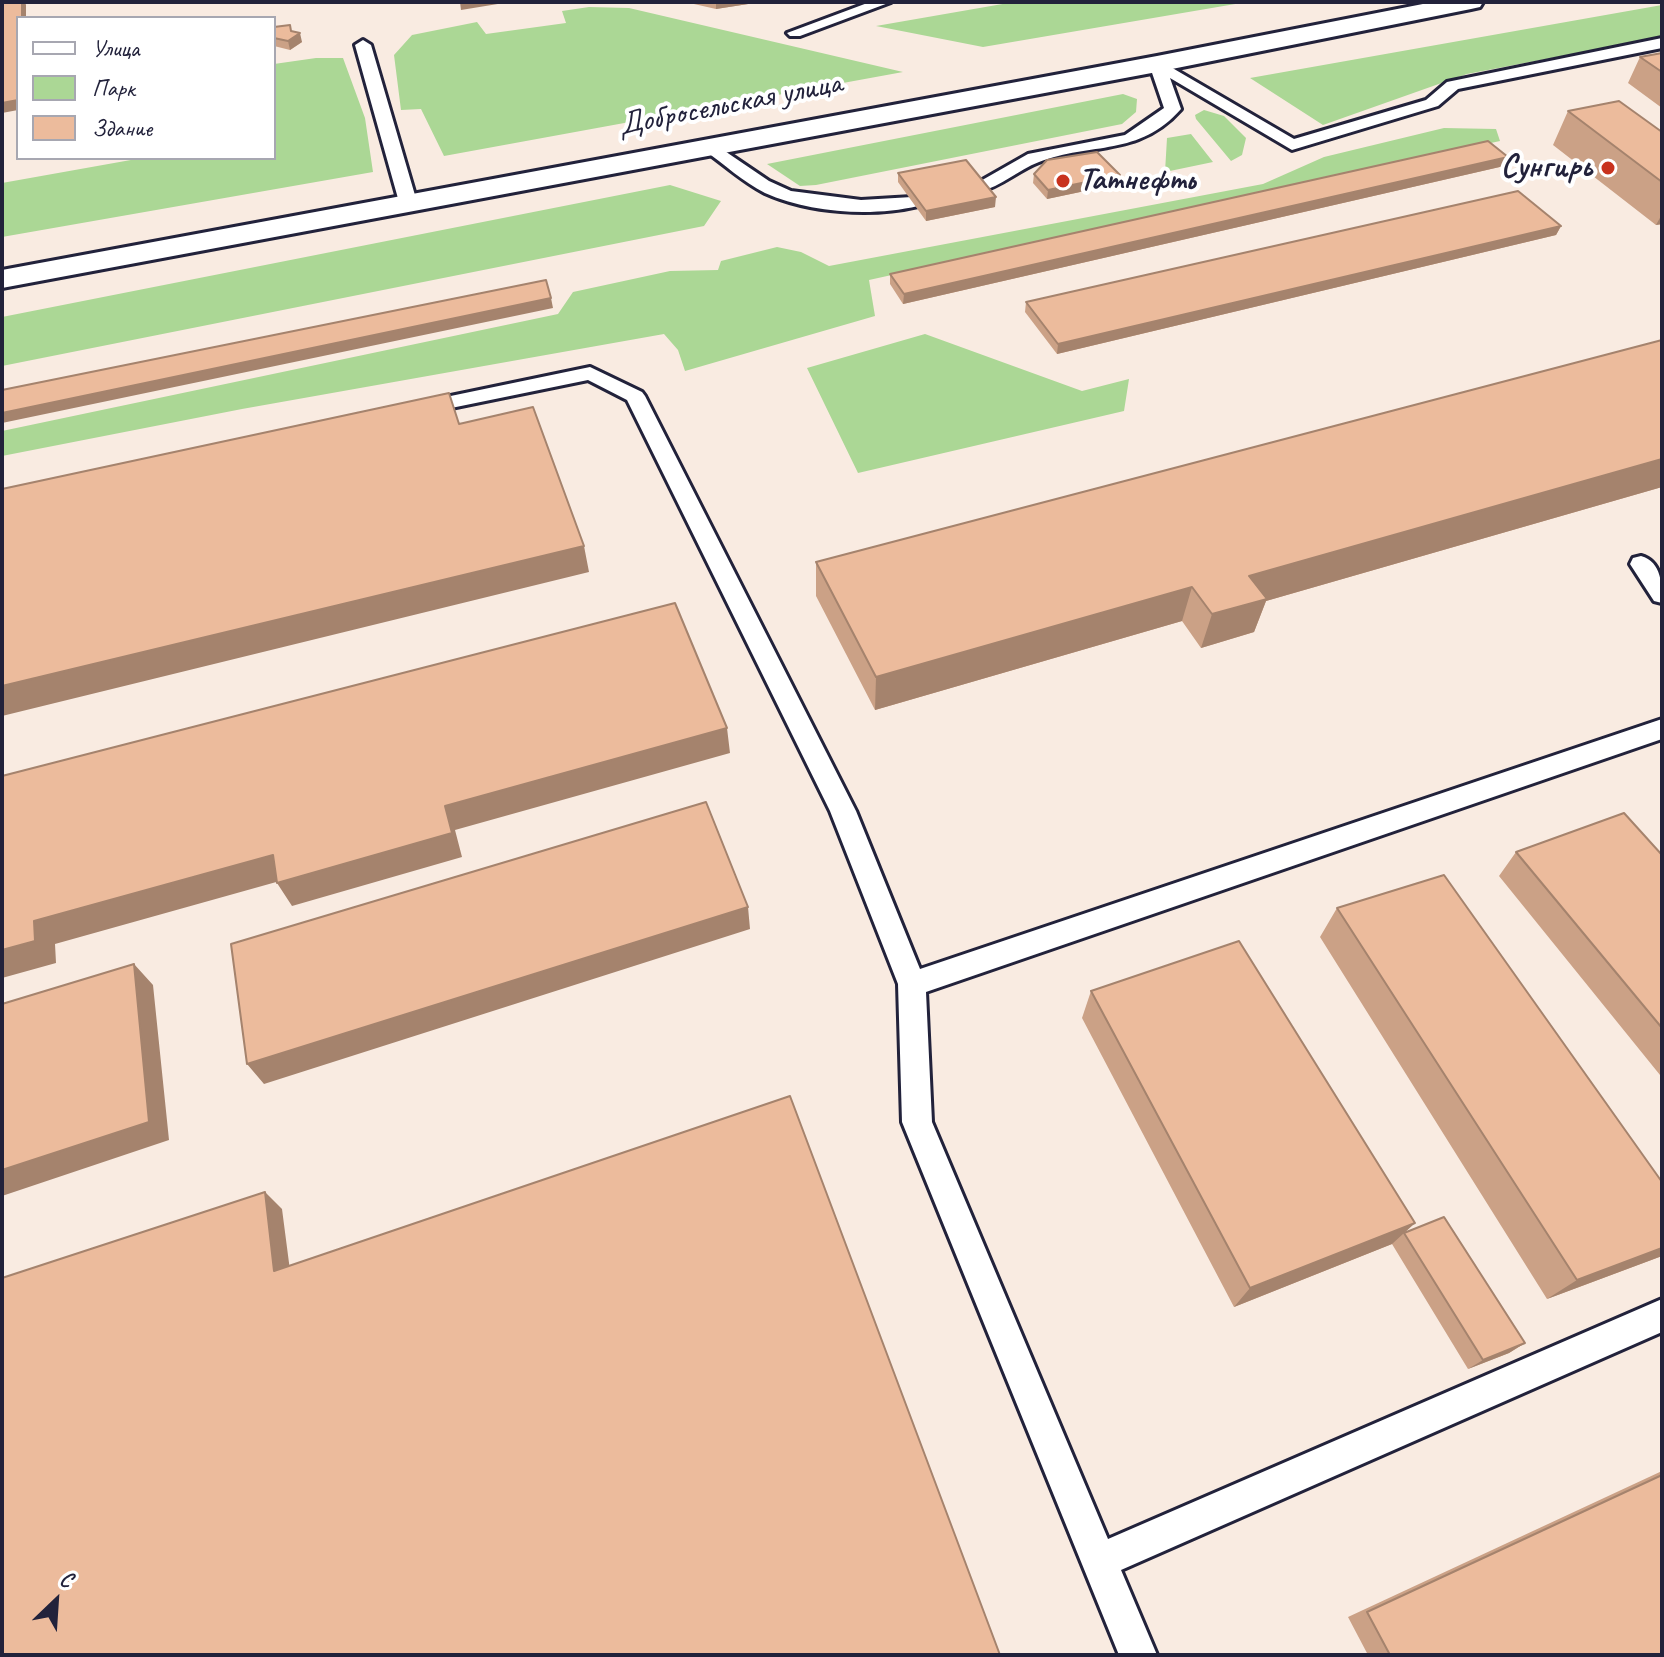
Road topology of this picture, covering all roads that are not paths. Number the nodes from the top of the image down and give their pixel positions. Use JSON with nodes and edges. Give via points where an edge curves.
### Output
{"nodes":[{"id":1,"x":884,"y":2,"type":"edge"},
{"id":2,"x":1471,"y":2,"type":"edge"},
{"id":3,"x":795,"y":33,"type":"dead end"},
{"id":4,"x":1662,"y":43,"type":"edge"},
{"id":5,"x":363,"y":45,"type":"dead end"},
{"id":6,"x":1157,"y":64,"type":"junction"},
{"id":7,"x":710,"y":146,"type":"junction"},
{"id":8,"x":979,"y":187,"type":"edge"},
{"id":9,"x":408,"y":202,"type":"junction"},
{"id":10,"x":912,"y":202,"type":"edge"},
{"id":11,"x":2,"y":279,"type":"edge"},
{"id":12,"x":389,"y":414,"type":"edge"},
{"id":13,"x":1641,"y":564,"type":"dead end"},
{"id":14,"x":1662,"y":595,"type":"edge"},
{"id":15,"x":1662,"y":729,"type":"edge"},
{"id":16,"x":912,"y":984,"type":"junction"},
{"id":17,"x":1662,"y":1315,"type":"edge"},
{"id":18,"x":1099,"y":1561,"type":"junction"},
{"id":19,"x":1138,"y":1655,"type":"edge"}],
"edges":[{"from":1,"to":3,"type":"lane"},
{"from":2,"to":6,"type":"main road","name":"Добросельская улица"},
{"from":4,"to":6,"type":"lane","via":[[1453,85],[1432,103],[1292,145]]},
{"from":5,"to":9,"type":"lane"},
{"from":6,"to":7,"type":"main road","name":"Добросельская улица"},
{"from":6,"to":8,"type":"lane","via":[[1173,109],[1130,139],[1034,158]]},
{"from":7,"to":9,"type":"main road","name":"Добросельская улица"},
{"from":7,"to":10,"type":"lane","via":[[772,190],[822,202]]},
{"from":9,"to":11,"type":"main road","name":"Добросельская улица"},
{"from":12,"to":16,"type":"lane","via":[[590,373],[635,396],[843,811]]},
{"from":13,"to":14,"type":"lane"},
{"from":15,"to":16,"type":"lane"},
{"from":16,"to":18,"type":"lane","via":[[917,1122]]},
{"from":17,"to":18,"type":"lane"},
{"from":18,"to":19,"type":"lane"}]}
